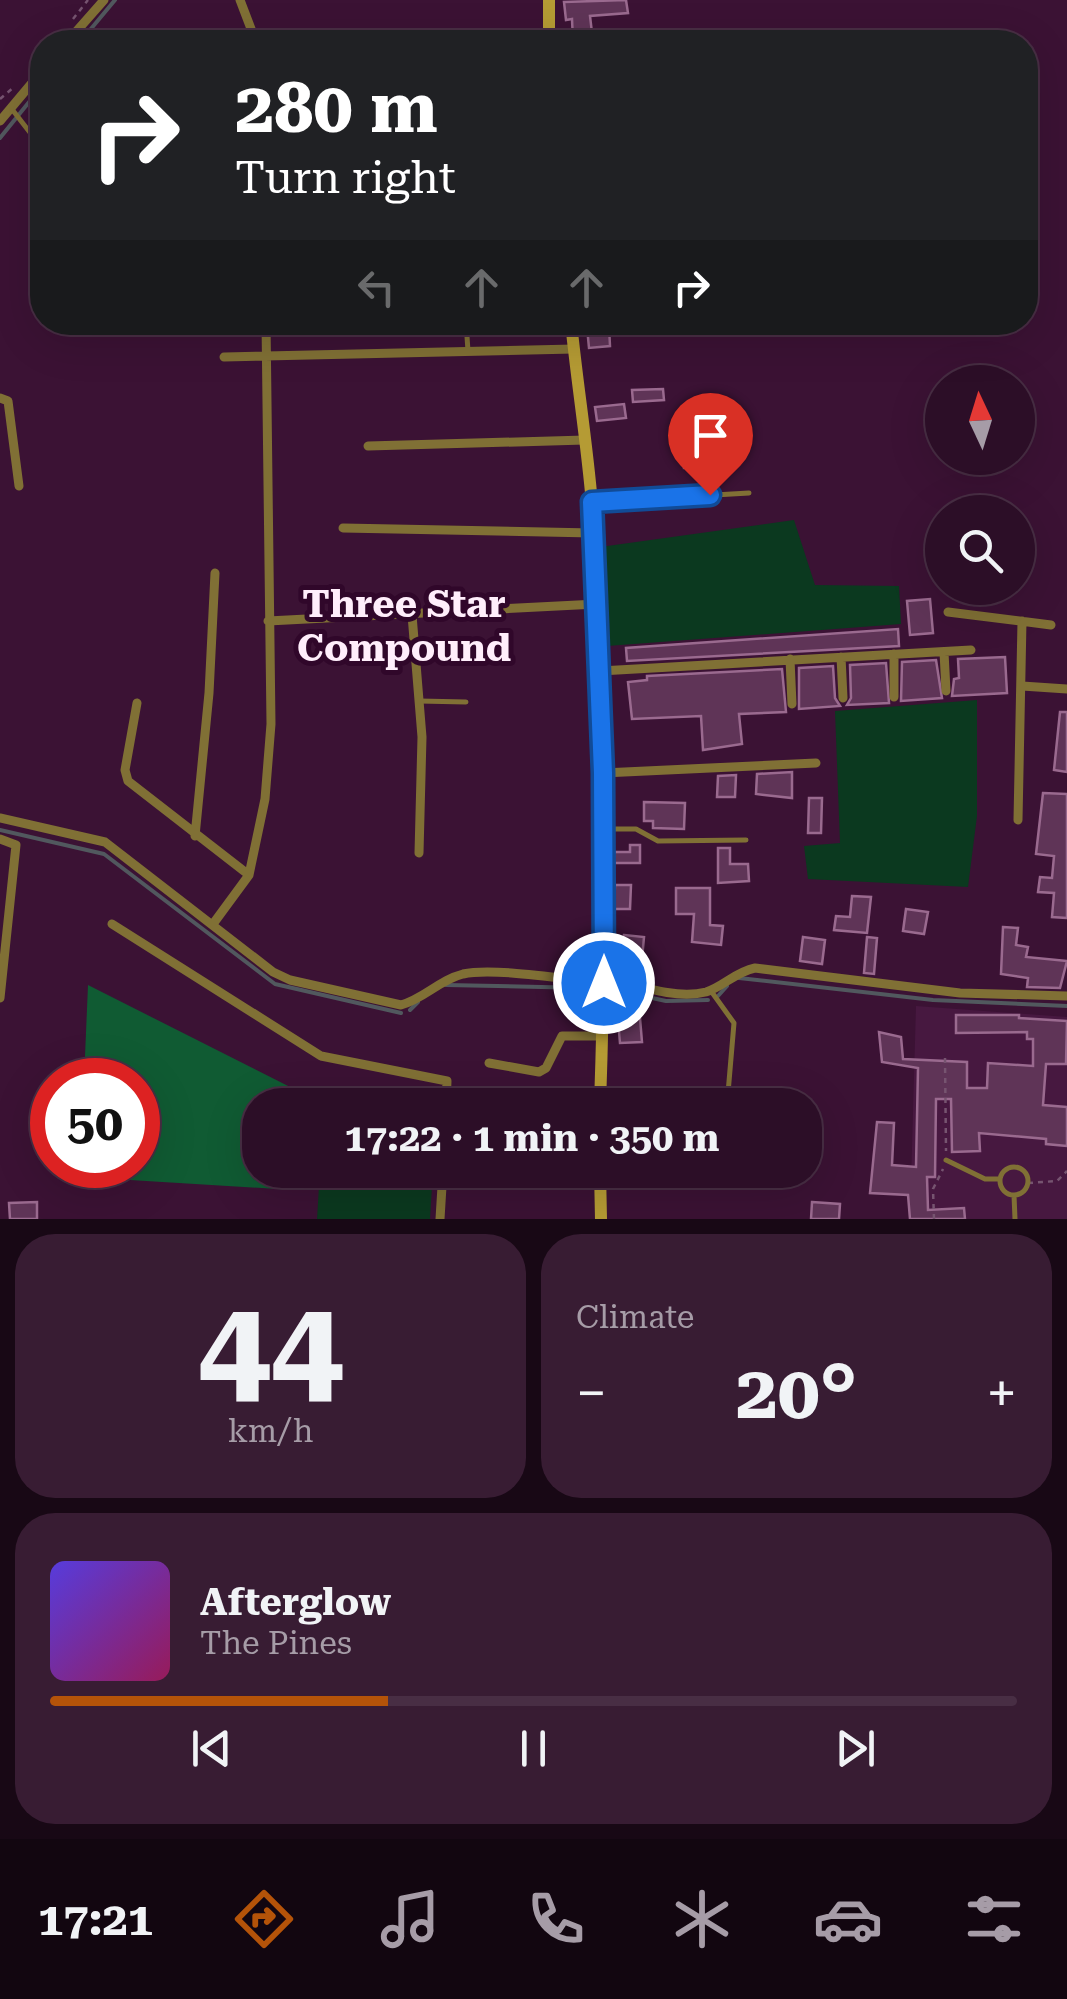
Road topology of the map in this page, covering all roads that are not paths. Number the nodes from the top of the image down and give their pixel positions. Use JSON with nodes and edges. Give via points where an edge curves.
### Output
{"nodes":[{"id":1,"x":104,"y":0,"type":"edge"},
{"id":2,"x":240,"y":0,"type":"edge"},
{"id":3,"x":549,"y":0,"type":"edge"},
{"id":4,"x":85,"y":30,"type":"edge"},
{"id":5,"x":251,"y":30,"type":"edge"},
{"id":6,"x":549,"y":30,"type":"edge"},
{"id":7,"x":30,"y":81,"type":"edge"},
{"id":8,"x":13,"y":110,"type":"junction"},
{"id":9,"x":0,"y":121,"type":"edge"},
{"id":10,"x":30,"y":133,"type":"edge"},
{"id":11,"x":266,"y":335,"type":"edge"},
{"id":12,"x":467,"y":335,"type":"edge"},
{"id":13,"x":572,"y":335,"type":"edge"},
{"id":14,"x":574,"y":349,"type":"junction"},
{"id":15,"x":468,"y":350,"type":"junction"},
{"id":16,"x":267,"y":356,"type":"junction"},
{"id":17,"x":224,"y":357,"type":"dead end"},
{"id":18,"x":0,"y":398,"type":"edge"},
{"id":19,"x":585,"y":440,"type":"junction"},
{"id":20,"x":368,"y":446,"type":"dead end"},
{"id":21,"x":19,"y":486,"type":"dead end"},
{"id":22,"x":749,"y":493,"type":"dead end"},
{"id":23,"x":592,"y":502,"type":"junction"},
{"id":24,"x":343,"y":528,"type":"dead end"},
{"id":25,"x":593,"y":534,"type":"junction"},
{"id":26,"x":214,"y":573,"type":"dead end"},
{"id":27,"x":596,"y":604,"type":"junction"},
{"id":28,"x":948,"y":612,"type":"dead end"},
{"id":29,"x":412,"y":616,"type":"junction"},
{"id":30,"x":268,"y":620,"type":"junction"},
{"id":31,"x":1022,"y":621,"type":"junction"},
{"id":32,"x":1051,"y":624,"type":"dead end"},
{"id":33,"x":971,"y":650,"type":"dead end"},
{"id":34,"x":944,"y":652,"type":"junction"},
{"id":35,"x":894,"y":654,"type":"junction"},
{"id":36,"x":840,"y":656,"type":"junction"},
{"id":37,"x":790,"y":659,"type":"junction"},
{"id":38,"x":600,"y":671,"type":"junction"},
{"id":39,"x":1022,"y":686,"type":"junction"},
{"id":40,"x":1067,"y":689,"type":"edge"},
{"id":41,"x":946,"y":691,"type":"dead end"},
{"id":42,"x":894,"y":697,"type":"dead end"},
{"id":43,"x":843,"y":698,"type":"dead end"},
{"id":44,"x":419,"y":701,"type":"junction"},
{"id":45,"x":466,"y":702,"type":"dead end"},
{"id":46,"x":137,"y":703,"type":"dead end"},
{"id":47,"x":792,"y":704,"type":"dead end"},
{"id":48,"x":816,"y":763,"type":"dead end"},
{"id":49,"x":603,"y":773,"type":"junction"},
{"id":50,"x":0,"y":818,"type":"edge"},
{"id":51,"x":1018,"y":820,"type":"dead end"},
{"id":52,"x":603,"y":828,"type":"junction"},
{"id":53,"x":195,"y":836,"type":"junction"},
{"id":54,"x":0,"y":839,"type":"edge"},
{"id":55,"x":746,"y":840,"type":"dead end"},
{"id":56,"x":420,"y":852,"type":"dead end"},
{"id":57,"x":249,"y":875,"type":"junction"},
{"id":58,"x":112,"y":924,"type":"dead end"},
{"id":59,"x":214,"y":924,"type":"junction"},
{"id":60,"x":604,"y":980,"type":"junction"},
{"id":61,"x":711,"y":991,"type":"junction"},
{"id":62,"x":1067,"y":996,"type":"edge"},
{"id":63,"x":0,"y":998,"type":"edge"},
{"id":64,"x":603,"y":1036,"type":"junction"},
{"id":65,"x":489,"y":1063,"type":"dead end"},
{"id":66,"x":447,"y":1088,"type":"edge"},
{"id":67,"x":601,"y":1088,"type":"edge"},
{"id":68,"x":728,"y":1088,"type":"edge"},
{"id":69,"x":946,"y":1160,"type":"road end"},
{"id":70,"x":1000,"y":1179,"type":"junction"},
{"id":71,"x":442,"y":1188,"type":"edge"},
{"id":72,"x":600,"y":1188,"type":"edge"},
{"id":73,"x":1014,"y":1196,"type":"junction"},
{"id":74,"x":440,"y":1219,"type":"edge"},
{"id":75,"x":600,"y":1219,"type":"edge"},
{"id":76,"x":1015,"y":1219,"type":"edge"}],
"edges":[{"from":1,"to":4,"type":"street"},
{"from":2,"to":5,"type":"street"},
{"from":3,"to":6,"type":"main road"},
{"from":7,"to":8,"type":"street"},
{"from":8,"to":9,"type":"street"},
{"from":8,"to":10,"type":"lane"},
{"from":11,"to":16,"type":"street"},
{"from":12,"to":15,"type":"lane"},
{"from":13,"to":14,"type":"main road"},
{"from":14,"to":15,"type":"street"},
{"from":14,"to":19,"type":"main road"},
{"from":15,"to":16,"type":"street"},
{"from":16,"to":17,"type":"street"},
{"from":16,"to":30,"type":"street"},
{"from":18,"to":21,"type":"street","via":[[8,401]]},
{"from":19,"to":20,"type":"street"},
{"from":19,"to":23,"type":"main road"},
{"from":22,"to":23,"type":"lane"},
{"from":23,"to":25,"type":"main road"},
{"from":24,"to":25,"type":"street"},
{"from":25,"to":27,"type":"main road"},
{"from":26,"to":53,"type":"street"},
{"from":27,"to":29,"type":"street"},
{"from":27,"to":38,"type":"main road"},
{"from":28,"to":31,"type":"street"},
{"from":29,"to":30,"type":"street"},
{"from":29,"to":44,"type":"street"},
{"from":30,"to":57,"type":"street","via":[[268,762]]},
{"from":31,"to":32,"type":"street"},
{"from":31,"to":39,"type":"street"},
{"from":33,"to":34,"type":"street"},
{"from":34,"to":35,"type":"street"},
{"from":34,"to":41,"type":"street"},
{"from":35,"to":36,"type":"street"},
{"from":35,"to":42,"type":"street"},
{"from":36,"to":37,"type":"street"},
{"from":36,"to":43,"type":"street"},
{"from":37,"to":38,"type":"street"},
{"from":37,"to":47,"type":"street"},
{"from":38,"to":49,"type":"main road"},
{"from":39,"to":40,"type":"street"},
{"from":39,"to":51,"type":"street"},
{"from":44,"to":45,"type":"lane"},
{"from":44,"to":56,"type":"street"},
{"from":46,"to":53,"type":"street","via":[[127,779]]},
{"from":48,"to":49,"type":"street"},
{"from":49,"to":52,"type":"main road"},
{"from":50,"to":59,"type":"street","via":[[105,842]]},
{"from":52,"to":55,"type":"lane","via":[[636,829],[658,841]]},
{"from":52,"to":60,"type":"main road"},
{"from":53,"to":57,"type":"street"},
{"from":54,"to":63,"type":"street","via":[[16,845]]},
{"from":57,"to":59,"type":"street"},
{"from":58,"to":66,"type":"street","via":[[321,1056],[447,1081]]},
{"from":59,"to":60,"type":"street","via":[[279,976],[389,1004],[414,1002],[438,983],[468,973]]},
{"from":60,"to":61,"type":"street","via":[[673,993]]},
{"from":60,"to":64,"type":"main road"},
{"from":61,"to":62,"type":"street","via":[[755,968],[960,992]]},
{"from":61,"to":68,"type":"lane","via":[[734,1023]]},
{"from":64,"to":65,"type":"street","via":[[562,1036],[539,1072]]},
{"from":64,"to":67,"type":"main road"},
{"from":69,"to":70,"type":"lane"},
{"from":70,"to":73,"type":"lane"},
{"from":70,"to":73,"type":"lane","via":[[1007,1169],[1026,1172],[1028,1183]]},
{"from":71,"to":74,"type":"street"},
{"from":72,"to":75,"type":"main road"},
{"from":73,"to":76,"type":"lane"}]}
